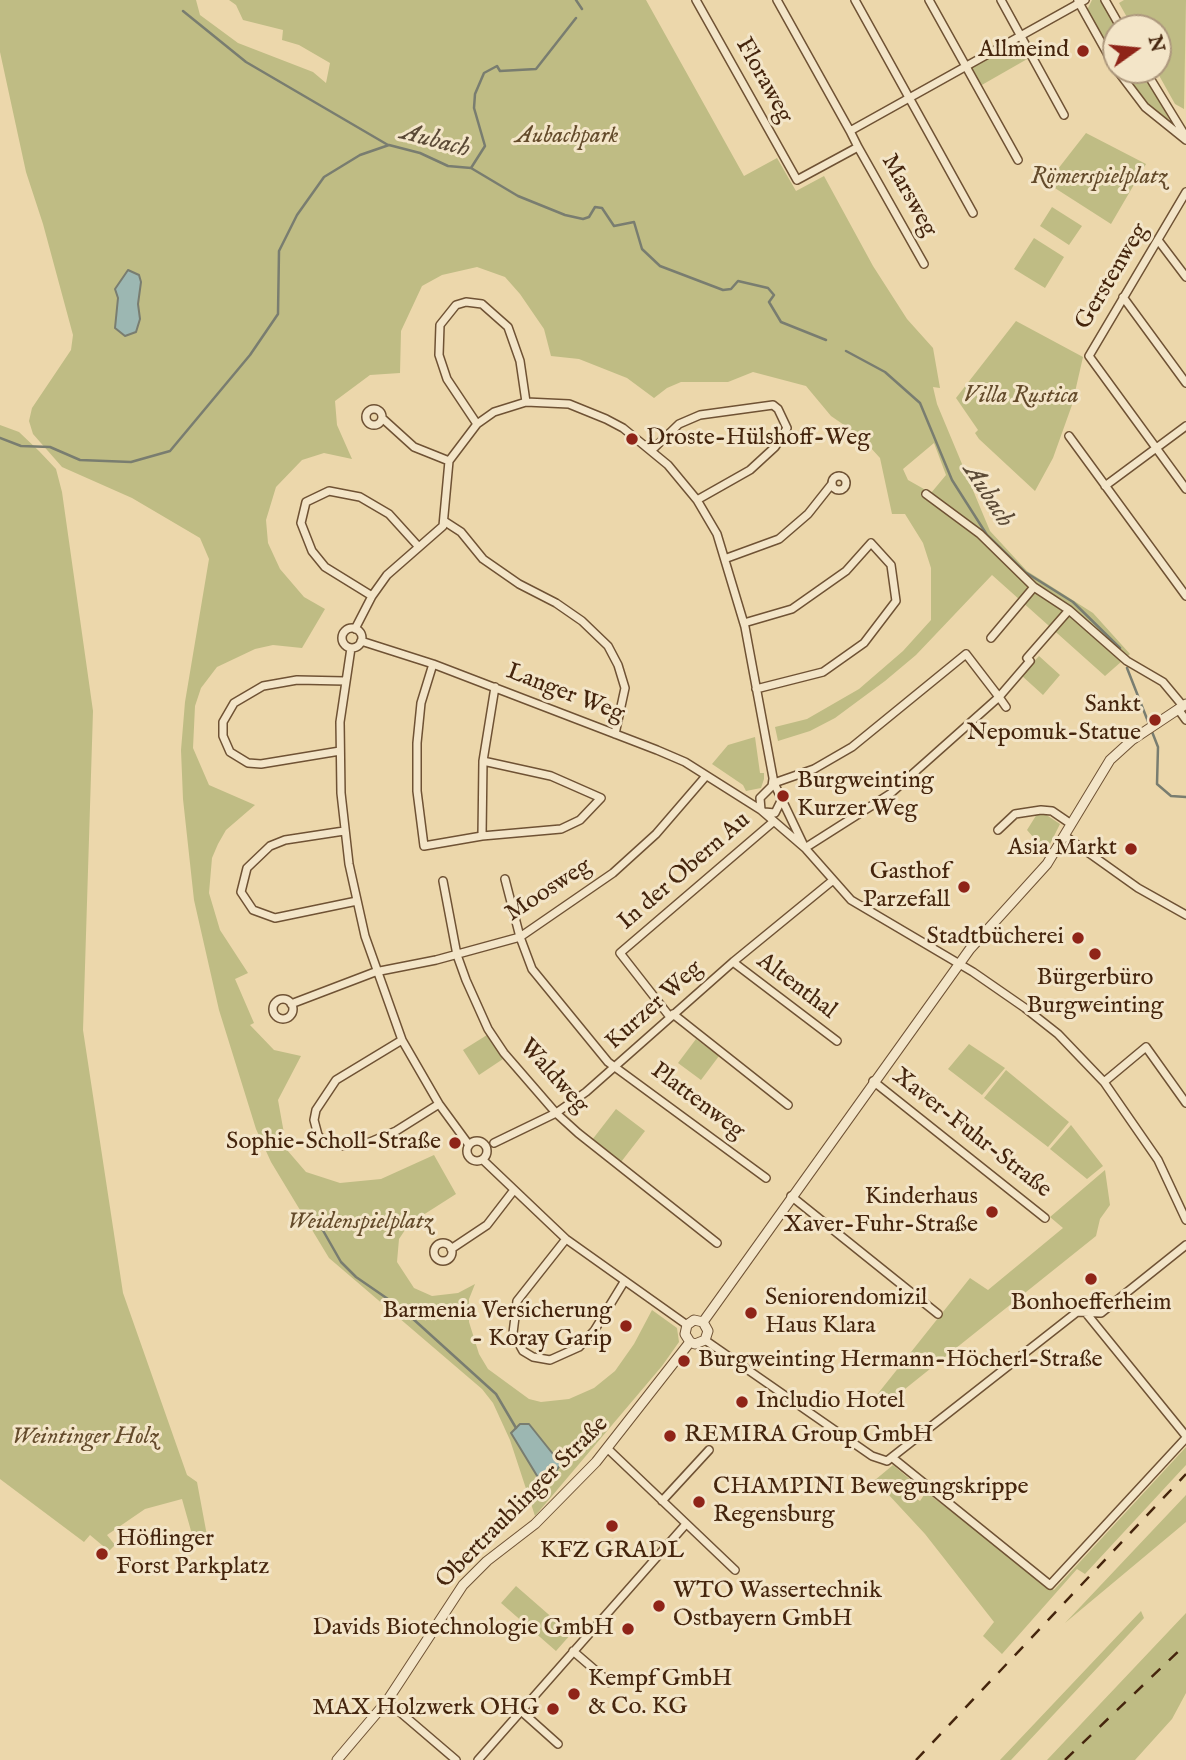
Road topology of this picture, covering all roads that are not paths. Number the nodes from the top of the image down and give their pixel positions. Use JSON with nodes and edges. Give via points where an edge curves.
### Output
{"nodes":[{"id":1,"x":696,"y":0,"type":"edge"},
{"id":2,"x":777,"y":0,"type":"edge"},
{"id":3,"x":855,"y":0,"type":"edge"},
{"id":4,"x":929,"y":0,"type":"edge"},
{"id":5,"x":1000,"y":0,"type":"edge"},
{"id":6,"x":1081,"y":1,"type":"edge"},
{"id":7,"x":1020,"y":36,"type":"junction"},
{"id":8,"x":1102,"y":42,"type":"edge"},
{"id":9,"x":966,"y":66,"type":"junction"},
{"id":10,"x":1127,"y":84,"type":"edge"},
{"id":11,"x":1153,"y":84,"type":"edge"},
{"id":12,"x":909,"y":98,"type":"junction"},
{"id":13,"x":1064,"y":115,"type":"dead end"},
{"id":14,"x":850,"y":131,"type":"junction"},
{"id":15,"x":1186,"y":139,"type":"edge"},
{"id":16,"x":858,"y":147,"type":"junction"},
{"id":17,"x":1018,"y":160,"type":"dead end"},
{"id":18,"x":1186,"y":192,"type":"edge"},
{"id":19,"x":973,"y":212,"type":"dead end"},
{"id":20,"x":1158,"y":240,"type":"junction"},
{"id":21,"x":924,"y":264,"type":"dead end"},
{"id":22,"x":1186,"y":278,"type":"edge"},
{"id":23,"x":1124,"y":297,"type":"junction"},
{"id":24,"x":1186,"y":383,"type":"edge"},
{"id":25,"x":526,"y":402,"type":"junction"},
{"id":26,"x":382,"y":418,"type":"dead end"},
{"id":27,"x":477,"y":424,"type":"junction"},
{"id":28,"x":1186,"y":426,"type":"edge"},
{"id":29,"x":1069,"y":436,"type":"dead end"},
{"id":30,"x":1156,"y":448,"type":"junction"},
{"id":31,"x":652,"y":450,"type":"junction"},
{"id":32,"x":449,"y":461,"type":"junction"},
{"id":33,"x":831,"y":485,"type":"dead end"},
{"id":34,"x":1105,"y":486,"type":"junction"},
{"id":35,"x":1186,"y":489,"type":"edge"},
{"id":36,"x":926,"y":494,"type":"dead end"},
{"id":37,"x":697,"y":500,"type":"junction"},
{"id":38,"x":444,"y":521,"type":"junction"},
{"id":39,"x":418,"y":546,"type":"junction"},
{"id":40,"x":727,"y":558,"type":"junction"},
{"id":41,"x":1034,"y":587,"type":"junction"},
{"id":42,"x":372,"y":596,"type":"junction"},
{"id":43,"x":1186,"y":596,"type":"edge"},
{"id":44,"x":1069,"y":610,"type":"junction"},
{"id":45,"x":744,"y":623,"type":"junction"},
{"id":46,"x":355,"y":629,"type":"junction"},
{"id":47,"x":991,"y":638,"type":"dead end"},
{"id":48,"x":361,"y":641,"type":"junction"},
{"id":49,"x":351,"y":648,"type":"junction"},
{"id":50,"x":433,"y":664,"type":"junction"},
{"id":51,"x":345,"y":681,"type":"junction"},
{"id":52,"x":495,"y":687,"type":"junction"},
{"id":53,"x":756,"y":690,"type":"junction"},
{"id":54,"x":999,"y":697,"type":"junction"},
{"id":55,"x":1182,"y":706,"type":"edge"},
{"id":56,"x":1006,"y":707,"type":"dead end"},
{"id":57,"x":1186,"y":719,"type":"edge"},
{"id":58,"x":615,"y":734,"type":"junction"},
{"id":59,"x":340,"y":751,"type":"junction"},
{"id":60,"x":482,"y":761,"type":"junction"},
{"id":61,"x":706,"y":776,"type":"junction"},
{"id":62,"x":774,"y":781,"type":"junction"},
{"id":63,"x":763,"y":795,"type":"junction"},
{"id":64,"x":781,"y":800,"type":"junction"},
{"id":65,"x":746,"y":802,"type":"junction"},
{"id":66,"x":762,"y":811,"type":"junction"},
{"id":67,"x":773,"y":822,"type":"junction"},
{"id":68,"x":1071,"y":824,"type":"junction"},
{"id":69,"x":998,"y":830,"type":"dead end"},
{"id":70,"x":344,"y":831,"type":"junction"},
{"id":71,"x":482,"y":836,"type":"junction"},
{"id":72,"x":1065,"y":836,"type":"junction"},
{"id":73,"x":805,"y":848,"type":"junction"},
{"id":74,"x":505,"y":878,"type":"dead end"},
{"id":75,"x":443,"y":881,"type":"dead end"},
{"id":76,"x":832,"y":881,"type":"junction"},
{"id":77,"x":357,"y":901,"type":"junction"},
{"id":78,"x":1186,"y":915,"type":"edge"},
{"id":79,"x":520,"y":937,"type":"junction"},
{"id":80,"x":457,"y":955,"type":"junction"},
{"id":81,"x":733,"y":962,"type":"junction"},
{"id":82,"x":959,"y":964,"type":"junction"},
{"id":83,"x":375,"y":972,"type":"junction"},
{"id":84,"x":291,"y":1004,"type":"dead end"},
{"id":85,"x":671,"y":1016,"type":"junction"},
{"id":86,"x":402,"y":1040,"type":"junction"},
{"id":87,"x":837,"y":1041,"type":"dead end"},
{"id":88,"x":616,"y":1067,"type":"junction"},
{"id":89,"x":873,"y":1082,"type":"junction"},
{"id":90,"x":1104,"y":1082,"type":"junction"},
{"id":91,"x":1186,"y":1103,"type":"edge"},
{"id":92,"x":439,"y":1104,"type":"junction"},
{"id":93,"x":788,"y":1105,"type":"dead end"},
{"id":94,"x":556,"y":1113,"type":"junction"},
{"id":95,"x":494,"y":1143,"type":"dead end"},
{"id":96,"x":469,"y":1145,"type":"junction"},
{"id":97,"x":483,"y":1160,"type":"junction"},
{"id":98,"x":766,"y":1178,"type":"dead end"},
{"id":99,"x":514,"y":1190,"type":"junction"},
{"id":100,"x":791,"y":1196,"type":"junction"},
{"id":101,"x":1045,"y":1218,"type":"dead end"},
{"id":102,"x":1186,"y":1220,"type":"edge"},
{"id":103,"x":566,"y":1239,"type":"junction"},
{"id":104,"x":717,"y":1243,"type":"dead end"},
{"id":105,"x":1186,"y":1245,"type":"edge"},
{"id":106,"x":451,"y":1249,"type":"dead end"},
{"id":107,"x":624,"y":1282,"type":"junction"},
{"id":108,"x":1086,"y":1312,"type":"junction"},
{"id":109,"x":938,"y":1314,"type":"dead end"},
{"id":110,"x":703,"y":1322,"type":"junction"},
{"id":111,"x":687,"y":1325,"type":"junction"},
{"id":112,"x":705,"y":1340,"type":"junction"},
{"id":113,"x":690,"y":1342,"type":"junction"},
{"id":114,"x":1186,"y":1437,"type":"edge"},
{"id":115,"x":608,"y":1449,"type":"junction"},
{"id":116,"x":709,"y":1450,"type":"dead end"},
{"id":117,"x":894,"y":1459,"type":"junction"},
{"id":118,"x":662,"y":1501,"type":"junction"},
{"id":119,"x":686,"y":1524,"type":"junction"},
{"id":120,"x":735,"y":1570,"type":"dead end"},
{"id":121,"x":573,"y":1651,"type":"junction"},
{"id":122,"x":610,"y":1683,"type":"dead end"},
{"id":123,"x":387,"y":1701,"type":"junction"},
{"id":124,"x":521,"y":1711,"type":"junction"},
{"id":125,"x":558,"y":1744,"type":"dead end"},
{"id":126,"x":337,"y":1760,"type":"edge"},
{"id":127,"x":456,"y":1760,"type":"edge"},
{"id":128,"x":478,"y":1760,"type":"edge"}],
"edges":[{"from":1,"to":16,"type":"street","name":"Floraweg","via":[[797,180]]},
{"from":2,"to":14,"type":"street","name":"Marsweg"},
{"from":3,"to":12,"type":"street"},
{"from":4,"to":9,"type":"street"},
{"from":5,"to":7,"type":"street"},
{"from":6,"to":7,"type":"street"},
{"from":6,"to":8,"type":"street"},
{"from":7,"to":9,"type":"street"},
{"from":7,"to":13,"type":"street"},
{"from":9,"to":12,"type":"street"},
{"from":9,"to":17,"type":"street"},
{"from":10,"to":15,"type":"street","via":[[1145,107]]},
{"from":11,"to":15,"type":"street"},
{"from":12,"to":14,"type":"street"},
{"from":12,"to":19,"type":"street"},
{"from":14,"to":16,"type":"street","name":"Marsweg"},
{"from":16,"to":21,"type":"street","name":"Marsweg"},
{"from":18,"to":20,"type":"street","name":"Gerstenweg"},
{"from":20,"to":22,"type":"street"},
{"from":20,"to":23,"type":"street","name":"Gerstenweg"},
{"from":23,"to":24,"type":"street"},
{"from":23,"to":30,"type":"street","name":"Gerstenweg","via":[[1089,356]]},
{"from":25,"to":27,"type":"street"},
{"from":25,"to":27,"type":"street","via":[[520,361],[508,327],[482,304],[456,305],[440,325],[439,355],[447,379]]},
{"from":25,"to":31,"type":"street","via":[[569,404],[590,411]]},
{"from":26,"to":32,"type":"street","via":[[414,447]]},
{"from":27,"to":32,"type":"street"},
{"from":28,"to":30,"type":"street"},
{"from":29,"to":34,"type":"street"},
{"from":30,"to":34,"type":"street"},
{"from":30,"to":35,"type":"street"},
{"from":31,"to":37,"type":"street"},
{"from":31,"to":37,"type":"street","via":[[679,424],[700,415],[773,405],[778,409],[787,428],[775,447],[750,470]]},
{"from":32,"to":38,"type":"street"},
{"from":33,"to":40,"type":"street","via":[[808,514],[779,538]]},
{"from":34,"to":43,"type":"street"},
{"from":36,"to":41,"type":"street","via":[[980,534]]},
{"from":37,"to":40,"type":"street"},
{"from":38,"to":39,"type":"street","via":[[440,530]]},
{"from":38,"to":58,"type":"street","via":[[461,532],[483,559],[563,607],[608,646],[625,688]]},
{"from":39,"to":42,"type":"street"},
{"from":39,"to":42,"type":"street","via":[[389,514],[360,497],[329,491],[306,502],[301,523],[312,551],[325,567]]},
{"from":40,"to":45,"type":"street"},
{"from":41,"to":44,"type":"street"},
{"from":41,"to":47,"type":"street"},
{"from":42,"to":46,"type":"street"},
{"from":44,"to":54,"type":"street"},
{"from":44,"to":55,"type":"street","via":[[1127,661],[1163,682]]},
{"from":45,"to":53,"type":"street"},
{"from":45,"to":53,"type":"street","via":[[783,613],[807,600],[846,570],[871,543],[891,565],[896,601],[864,643],[823,672]]},
{"from":46,"to":48,"type":"street","via":[[362,635]]},
{"from":46,"to":49,"type":"street","via":[[347,629],[342,637]]},
{"from":48,"to":49,"type":"street"},
{"from":48,"to":50,"type":"street","name":"Langer Weg"},
{"from":49,"to":51,"type":"street"},
{"from":50,"to":52,"type":"street","name":"Langer Weg"},
{"from":50,"to":71,"type":"street","via":[[421,703],[418,743],[417,791],[424,846]]},
{"from":51,"to":59,"type":"street"},
{"from":51,"to":59,"type":"street","via":[[297,680],[262,686],[234,703],[223,722],[222,736],[230,752],[248,762],[261,764]]},
{"from":52,"to":58,"type":"street","name":"Langer Weg"},
{"from":52,"to":60,"type":"street"},
{"from":53,"to":62,"type":"street"},
{"from":54,"to":56,"type":"street"},
{"from":54,"to":62,"type":"street","via":[[966,654],[852,747],[814,769]]},
{"from":54,"to":73,"type":"street","via":[[890,794]]},
{"from":55,"to":57,"type":"street"},
{"from":55,"to":68,"type":"street","via":[[1110,760]]},
{"from":58,"to":61,"type":"street","name":"Langer Weg","via":[[685,762]]},
{"from":59,"to":70,"type":"street"},
{"from":60,"to":71,"type":"street"},
{"from":60,"to":71,"type":"street","via":[[551,776],[601,798],[580,820],[561,829]]},
{"from":61,"to":65,"type":"street","name":"Langer Weg"},
{"from":61,"to":79,"type":"street","name":"Moosweg","via":[[656,834],[613,873]]},
{"from":62,"to":63,"type":"street"},
{"from":62,"to":64,"type":"street"},
{"from":63,"to":64,"type":"street","via":[[775,793]]},
{"from":63,"to":65,"type":"street"},
{"from":63,"to":66,"type":"street"},
{"from":64,"to":66,"type":"street","via":[[775,813]]},
{"from":64,"to":73,"type":"street"},
{"from":65,"to":66,"type":"street","name":"Langer Weg"},
{"from":66,"to":67,"type":"street","name":"Langer Weg"},
{"from":67,"to":73,"type":"street","name":"Langer Weg"},
{"from":67,"to":85,"type":"street","name":"In der Obern Au","via":[[620,953]]},
{"from":68,"to":69,"type":"street","via":[[1052,811],[1041,810],[1015,814]]},
{"from":68,"to":72,"type":"street"},
{"from":70,"to":77,"type":"street"},
{"from":70,"to":77,"type":"street","via":[[270,846],[247,868],[241,892],[253,910],[275,918]]},
{"from":72,"to":78,"type":"street"},
{"from":72,"to":82,"type":"street","via":[[1024,892]]},
{"from":73,"to":76,"type":"street","name":"Langer Weg"},
{"from":74,"to":79,"type":"street","name":"Plattenweg"},
{"from":75,"to":80,"type":"street","name":"Waldweg"},
{"from":76,"to":81,"type":"street","name":"Kurzer Weg"},
{"from":76,"to":82,"type":"street","name":"Langer Weg","via":[[862,908]]},
{"from":77,"to":83,"type":"street"},
{"from":79,"to":80,"type":"street","name":"Moosweg"},
{"from":79,"to":88,"type":"street","name":"Plattenweg","via":[[544,987]]},
{"from":80,"to":83,"type":"street","name":"Moosweg"},
{"from":80,"to":94,"type":"street","name":"Waldweg","via":[[488,1029]]},
{"from":81,"to":85,"type":"street","name":"Kurzer Weg"},
{"from":81,"to":87,"type":"street","name":"Altenthal"},
{"from":82,"to":89,"type":"street"},
{"from":82,"to":90,"type":"street","name":"Langer Weg","via":[[1040,1019]]},
{"from":83,"to":84,"type":"street","name":"Moosweg"},
{"from":83,"to":86,"type":"street"},
{"from":85,"to":88,"type":"street","name":"Kurzer Weg"},
{"from":85,"to":93,"type":"street","name":"In der Obern Au"},
{"from":86,"to":92,"type":"street"},
{"from":86,"to":92,"type":"street","via":[[336,1080],[316,1110],[318,1135],[340,1146],[370,1142]]},
{"from":88,"to":94,"type":"street","name":"Kurzer Weg"},
{"from":88,"to":98,"type":"street","name":"Plattenweg"},
{"from":89,"to":100,"type":"street"},
{"from":89,"to":101,"type":"street","name":"Xaver-Fuhr-Straße"},
{"from":90,"to":91,"type":"street","via":[[1146,1047]]},
{"from":90,"to":102,"type":"street","name":"Langer Weg","via":[[1142,1134]]},
{"from":92,"to":96,"type":"street"},
{"from":94,"to":95,"type":"street","name":"Kurzer Weg"},
{"from":94,"to":104,"type":"street","name":"Waldweg"},
{"from":96,"to":97,"type":"street","via":[[470,1159]]},
{"from":96,"to":97,"type":"street","via":[[475,1141],[485,1144]]},
{"from":97,"to":99,"type":"street"},
{"from":99,"to":103,"type":"street"},
{"from":99,"to":106,"type":"street","via":[[487,1225]]},
{"from":100,"to":109,"type":"street"},
{"from":100,"to":110,"type":"street"},
{"from":103,"to":107,"type":"street"},
{"from":103,"to":107,"type":"street","via":[[517,1301],[513,1333],[523,1351],[551,1360],[579,1347]]},
{"from":105,"to":108,"type":"street","via":[[1101,1313]]},
{"from":107,"to":111,"type":"street"},
{"from":108,"to":114,"type":"street"},
{"from":108,"to":117,"type":"street","via":[[1077,1312]]},
{"from":110,"to":111,"type":"street","via":[[694,1320]]},
{"from":110,"to":112,"type":"street","via":[[708,1331]]},
{"from":111,"to":113,"type":"street","via":[[685,1334]]},
{"from":112,"to":113,"type":"street"},
{"from":112,"to":117,"type":"street","via":[[872,1456]]},
{"from":113,"to":115,"type":"street","name":"Obertraublinger Straße"},
{"from":114,"to":117,"type":"street","via":[[1050,1585]]},
{"from":115,"to":118,"type":"street"},
{"from":115,"to":123,"type":"street","name":"Obertraublinger Straße","via":[[536,1524],[487,1561],[463,1586]]},
{"from":116,"to":118,"type":"street"},
{"from":118,"to":119,"type":"street"},
{"from":119,"to":120,"type":"street"},
{"from":119,"to":121,"type":"street"},
{"from":121,"to":122,"type":"street"},
{"from":121,"to":124,"type":"street"},
{"from":123,"to":126,"type":"street","name":"Obertraublinger Straße"},
{"from":123,"to":127,"type":"street"},
{"from":124,"to":125,"type":"street"},
{"from":124,"to":128,"type":"street"}]}
